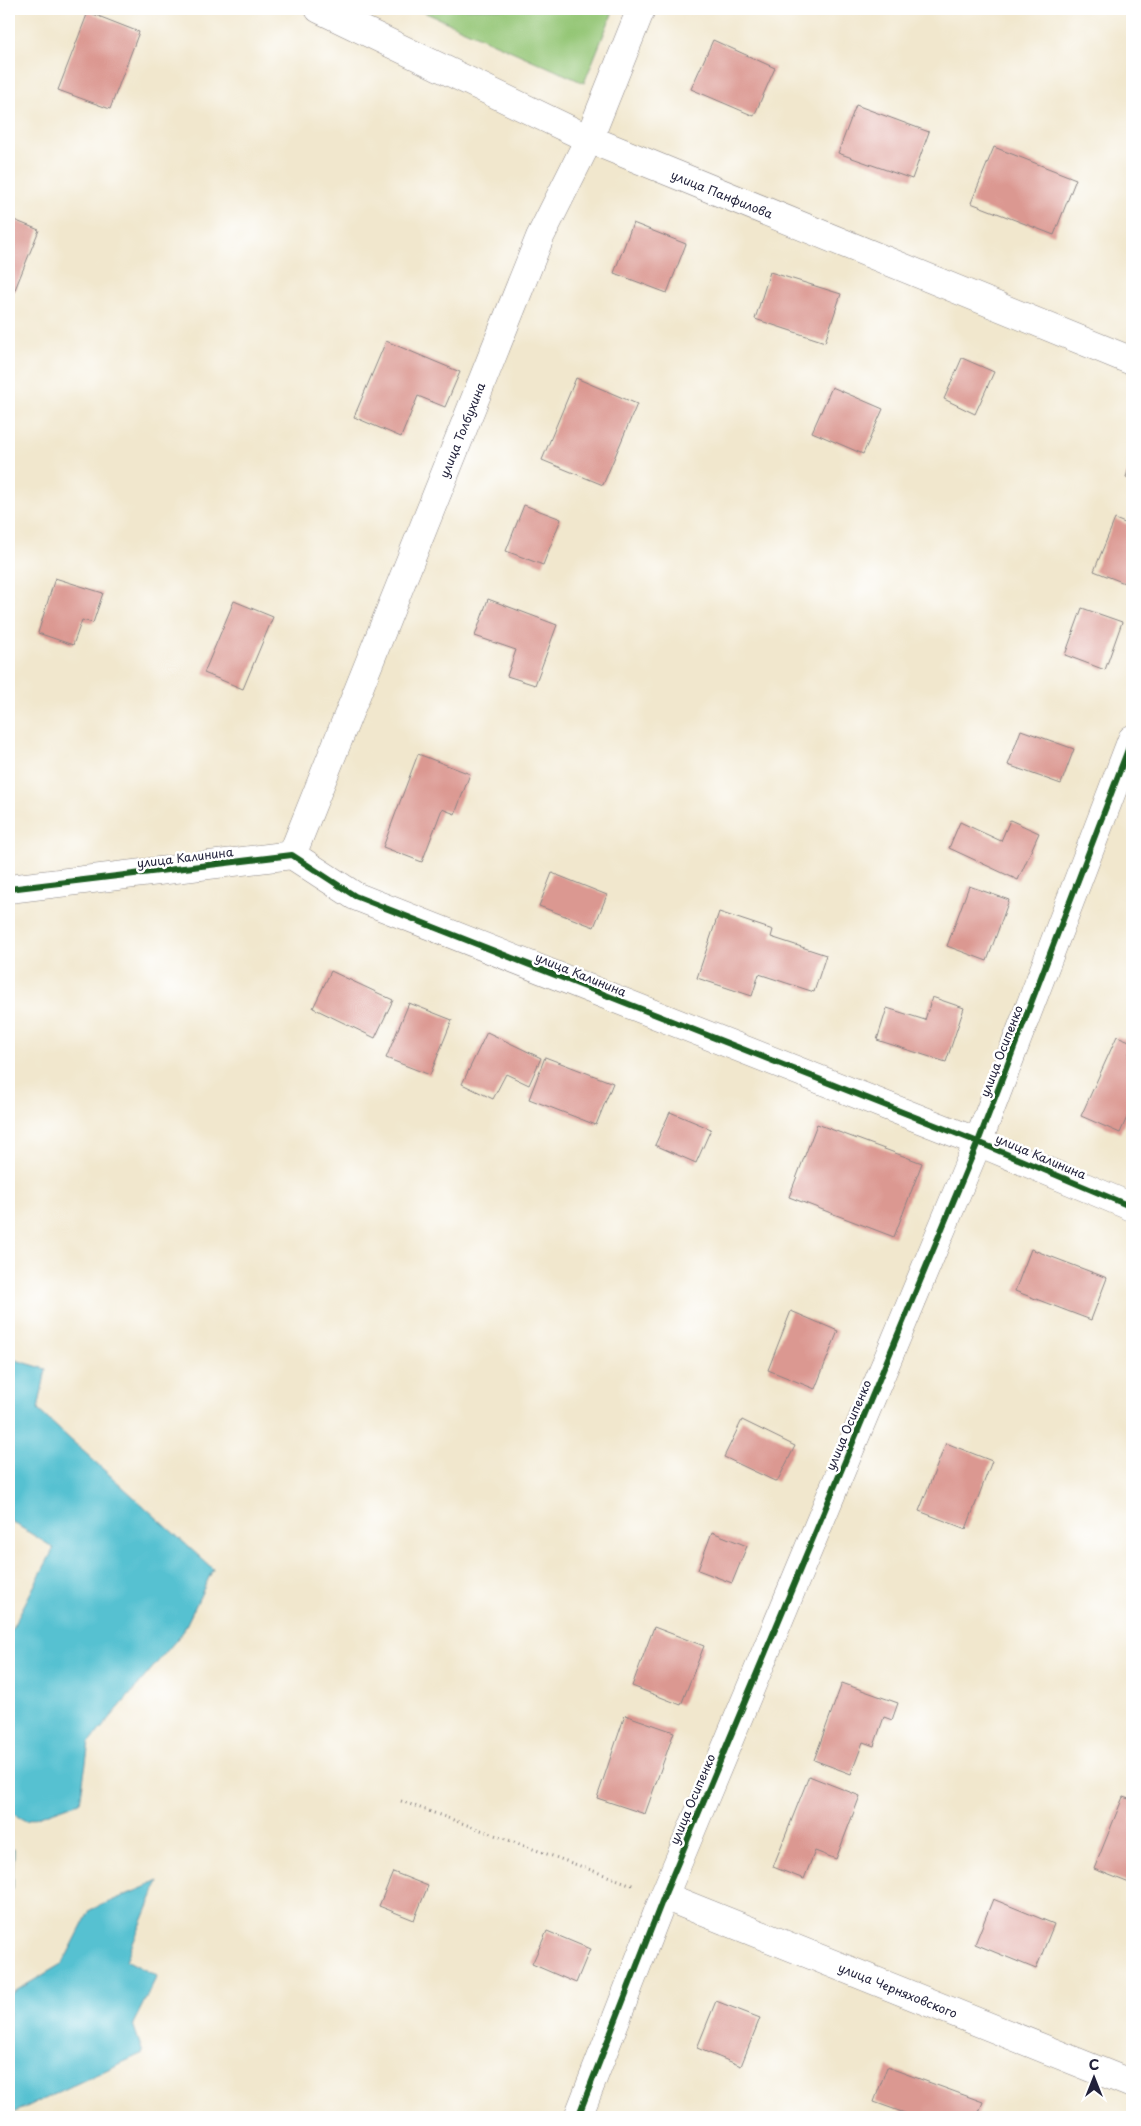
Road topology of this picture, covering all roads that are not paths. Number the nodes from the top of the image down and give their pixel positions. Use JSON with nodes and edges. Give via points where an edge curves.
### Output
{"nodes":[{"id":1,"x":320,"y":9,"type":"edge"},
{"id":2,"x":641,"y":9,"type":"edge"},
{"id":3,"x":589,"y":139,"type":"junction"},
{"id":4,"x":1132,"y":361,"type":"edge"},
{"id":5,"x":1132,"y":739,"type":"edge"},
{"id":6,"x":292,"y":855,"type":"junction"},
{"id":7,"x":9,"y":889,"type":"edge"},
{"id":8,"x":978,"y":1142,"type":"junction"},
{"id":9,"x":1132,"y":1207,"type":"edge"},
{"id":10,"x":664,"y":1896,"type":"junction"},
{"id":11,"x":1132,"y":2084,"type":"edge"},
{"id":12,"x":578,"y":2117,"type":"edge"}],
"edges":[{"from":1,"to":3,"type":"street","name":"улица Панфилова"},
{"from":2,"to":3,"type":"street","name":"улица Толбухина"},
{"from":3,"to":4,"type":"street","name":"улица Панфилова"},
{"from":3,"to":6,"type":"street","name":"улица Толбухина","via":[[540,237]]},
{"from":5,"to":8,"type":"street","name":"улица Осипенко"},
{"from":6,"to":7,"type":"street","name":"улица Калинина"},
{"from":6,"to":8,"type":"street","name":"улица Калинина","via":[[355,896]]},
{"from":8,"to":9,"type":"street","name":"улица Калинина"},
{"from":8,"to":10,"type":"street","name":"улица Осипенко"},
{"from":10,"to":11,"type":"street","name":"улица Черняховского"},
{"from":10,"to":12,"type":"street","name":"улица Осипенко"}]}
